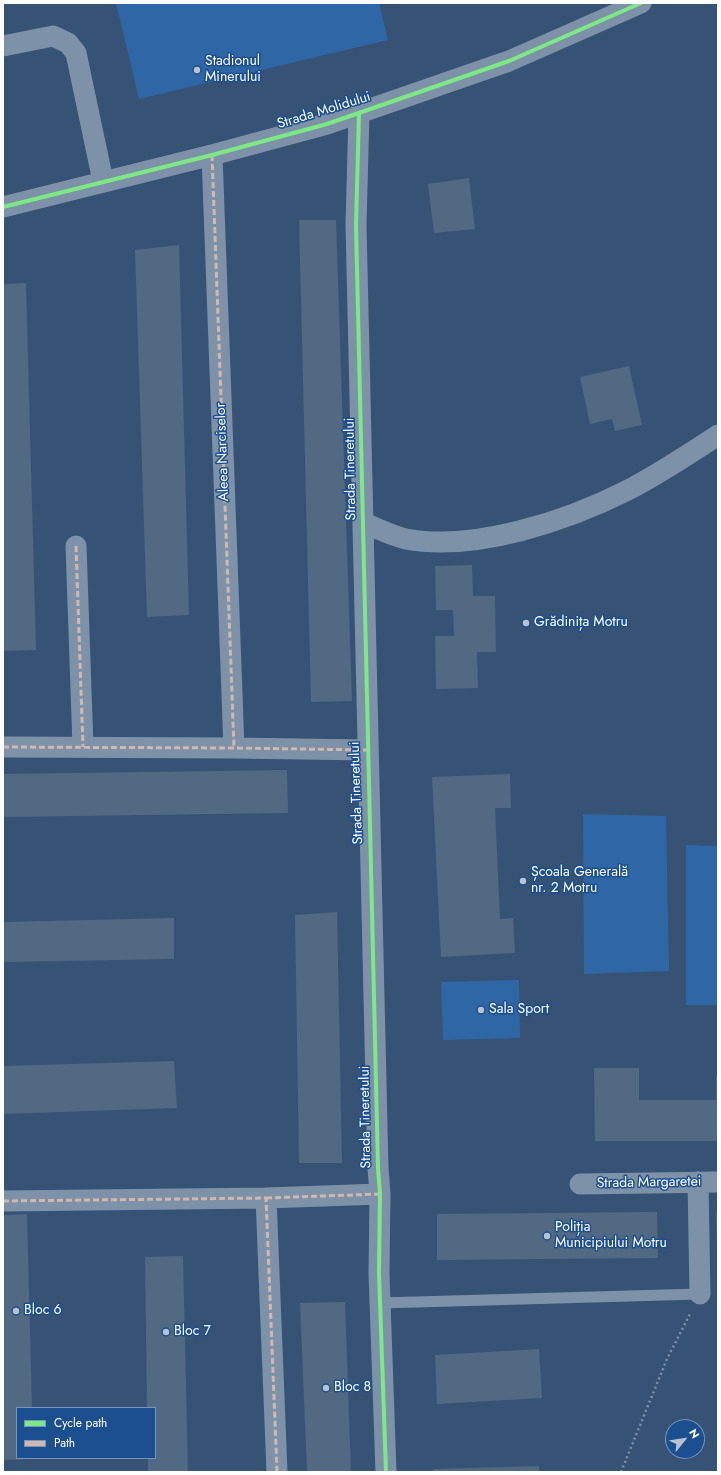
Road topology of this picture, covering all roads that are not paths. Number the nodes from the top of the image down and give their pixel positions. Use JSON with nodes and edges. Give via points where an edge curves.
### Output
{"nodes":[{"id":1,"x":641,"y":3,"type":"edge"},
{"id":2,"x":3,"y":46,"type":"edge"},
{"id":3,"x":359,"y":113,"type":"junction"},
{"id":4,"x":212,"y":156,"type":"junction"},
{"id":5,"x":103,"y":182,"type":"junction"},
{"id":6,"x":3,"y":207,"type":"edge"},
{"id":7,"x":718,"y":435,"type":"edge"},
{"id":8,"x":364,"y":523,"type":"junction"},
{"id":9,"x":76,"y":546,"type":"dead end"},
{"id":10,"x":83,"y":746,"type":"junction"},
{"id":11,"x":3,"y":747,"type":"edge"},
{"id":12,"x":234,"y":748,"type":"junction"},
{"id":13,"x":367,"y":750,"type":"junction"},
{"id":14,"x":708,"y":1182,"type":"edge"},
{"id":15,"x":580,"y":1184,"type":"dead end"},
{"id":16,"x":380,"y":1194,"type":"junction"},
{"id":17,"x":266,"y":1198,"type":"junction"},
{"id":18,"x":3,"y":1202,"type":"edge"},
{"id":19,"x":700,"y":1294,"type":"joint"},
{"id":20,"x":380,"y":1303,"type":"junction"},
{"id":21,"x":277,"y":1472,"type":"edge"},
{"id":22,"x":386,"y":1472,"type":"edge"}],
"edges":[{"from":1,"to":3,"type":"street","name":"Strada Molidului","via":[[509,61]]},
{"from":2,"to":5,"type":"street","via":[[53,36],[68,43],[76,53]]},
{"from":3,"to":4,"type":"street","name":"Strada Molidului"},
{"from":3,"to":8,"type":"street","name":"Strada Tineretului","via":[[356,225]]},
{"from":4,"to":5,"type":"street","name":"Strada Molidului"},
{"from":4,"to":12,"type":"street","name":"Aleea Narciselor"},
{"from":5,"to":6,"type":"street","name":"Strada Molidului"},
{"from":7,"to":8,"type":"street","via":[[628,490],[586,509],[510,533],[469,542],[431,542],[405,539]]},
{"from":8,"to":13,"type":"street","name":"Strada Tineretului"},
{"from":9,"to":10,"type":"street"},
{"from":10,"to":11,"type":"street"},
{"from":10,"to":12,"type":"street"},
{"from":12,"to":13,"type":"street"},
{"from":13,"to":16,"type":"street","name":"Strada Tineretului"},
{"from":14,"to":15,"type":"street","name":"Strada Margaretei"},
{"from":14,"to":19,"type":"street"},
{"from":16,"to":17,"type":"street"},
{"from":16,"to":20,"type":"street","name":"Strada Tineretului"},
{"from":17,"to":18,"type":"street"},
{"from":17,"to":21,"type":"street"},
{"from":19,"to":20,"type":"lane"},
{"from":20,"to":22,"type":"street","name":"Strada Tineretului"}]}
